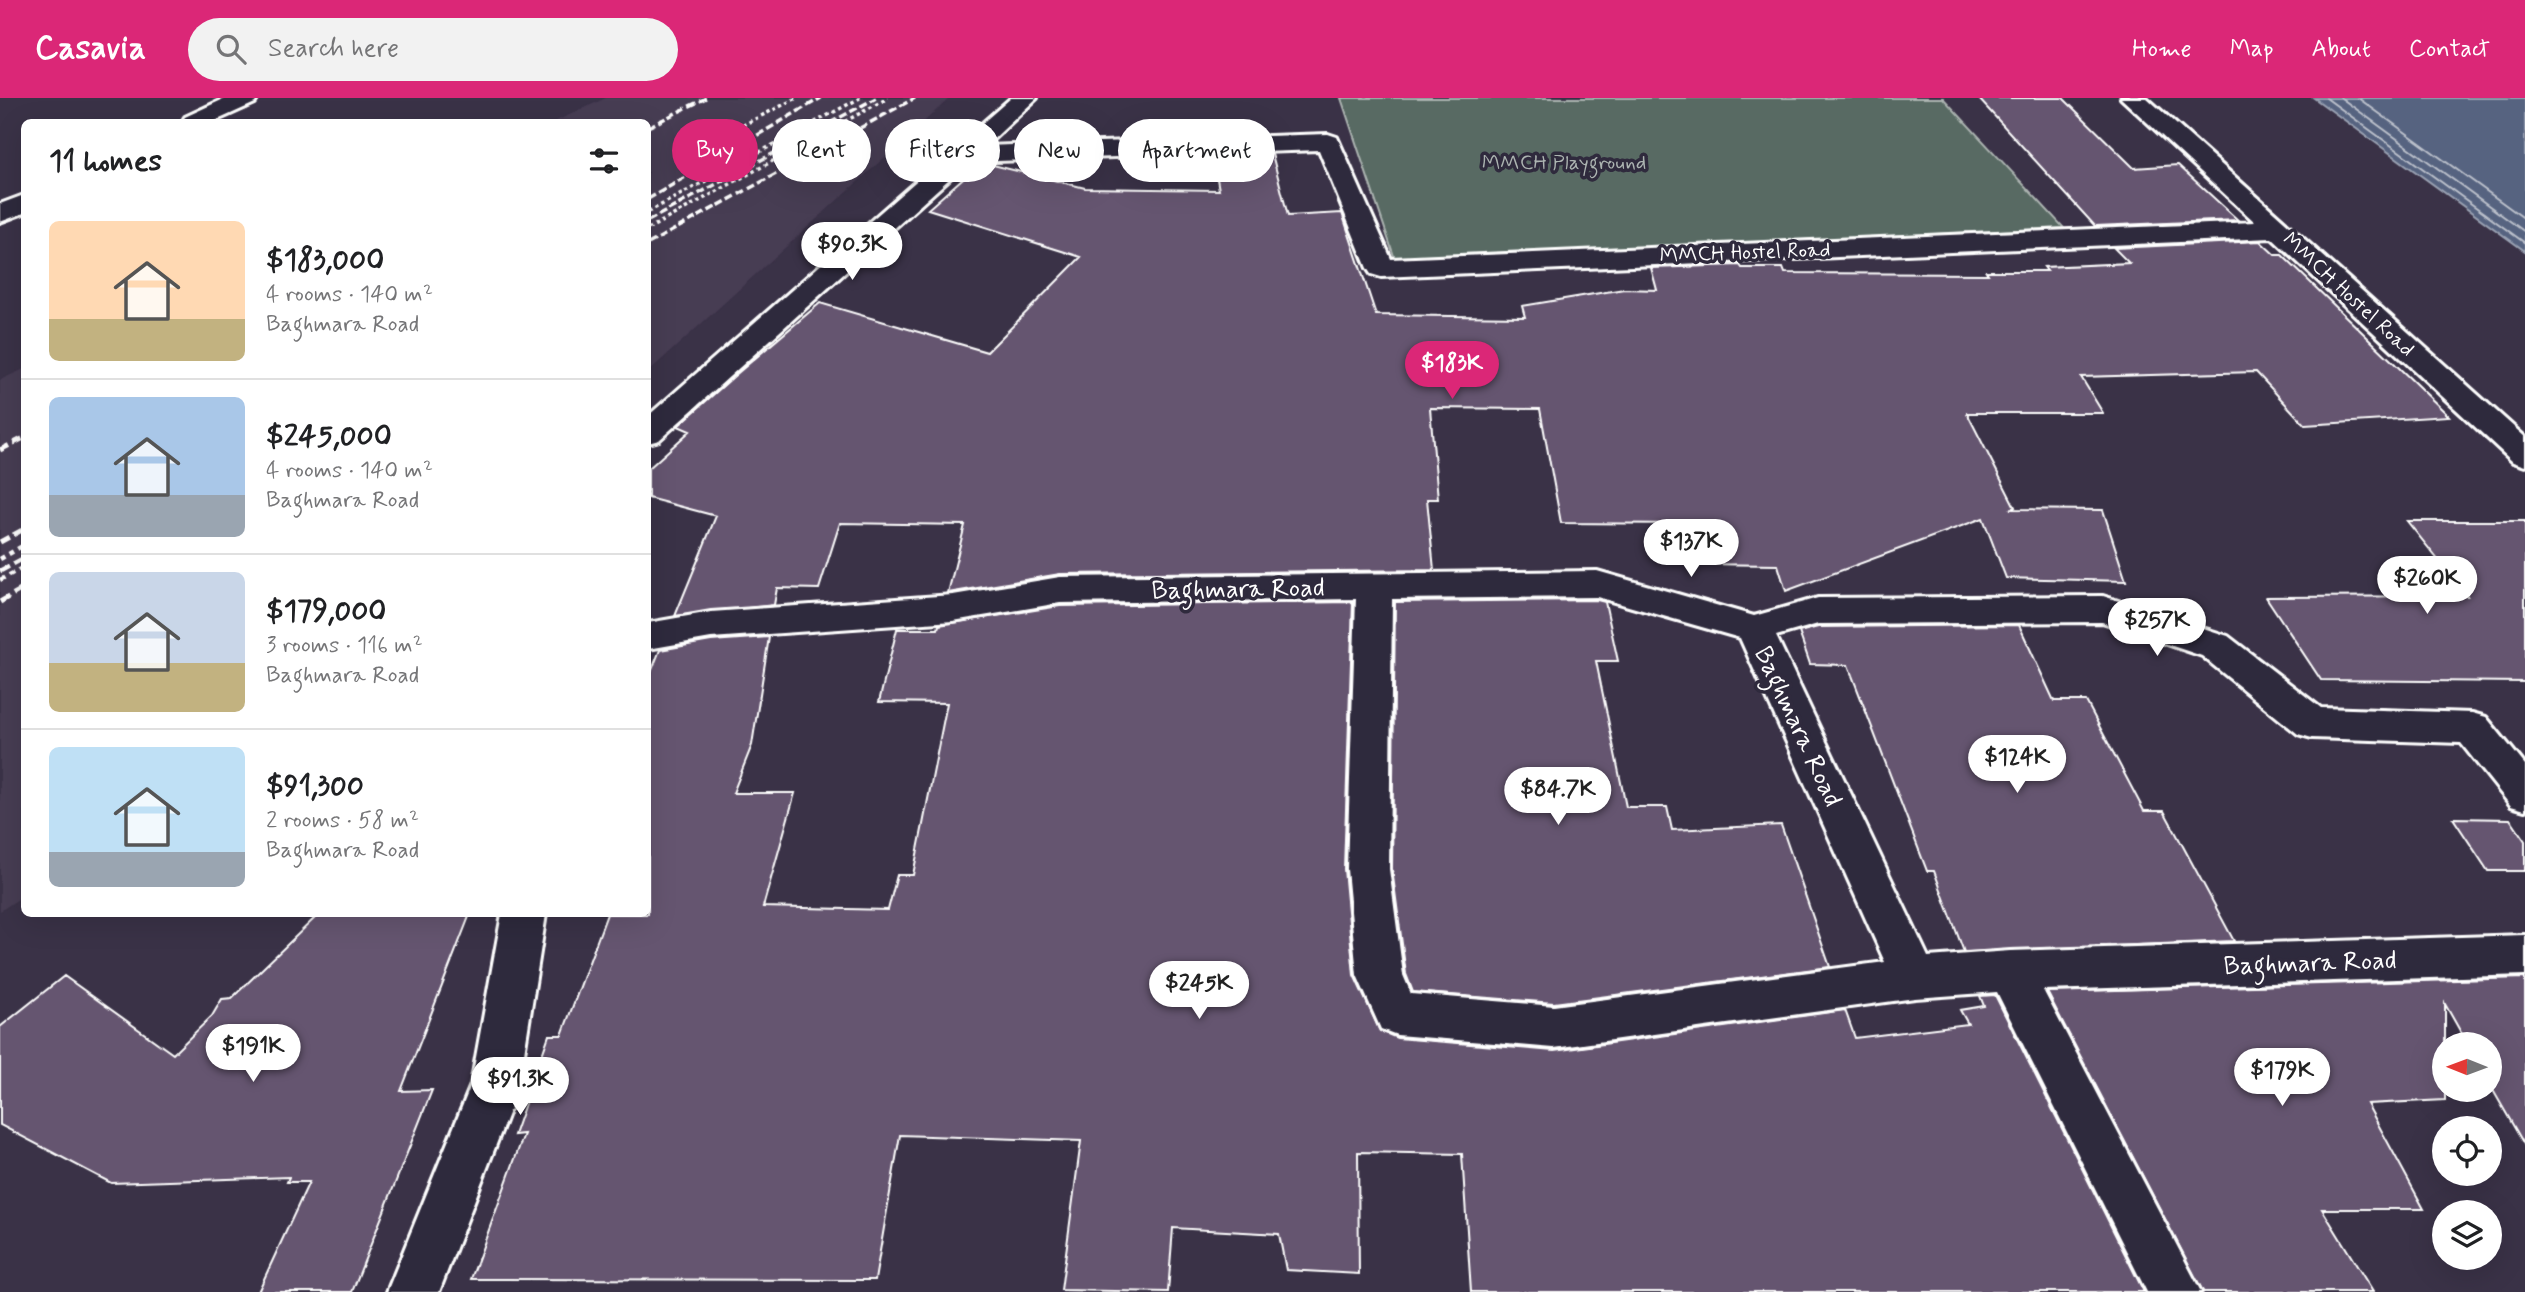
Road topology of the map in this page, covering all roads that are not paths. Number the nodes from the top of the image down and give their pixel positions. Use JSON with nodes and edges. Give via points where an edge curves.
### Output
{"nodes":[{"id":1,"x":246,"y":98,"type":"edge"},
{"id":2,"x":1025,"y":98,"type":"edge"},
{"id":3,"x":2133,"y":98,"type":"edge"},
{"id":4,"x":200,"y":119,"type":"edge"},
{"id":5,"x":1000,"y":120,"type":"edge"},
{"id":6,"x":1000,"y":154,"type":"edge"},
{"id":7,"x":930,"y":182,"type":"edge"},
{"id":8,"x":21,"y":204,"type":"edge"},
{"id":9,"x":0,"y":214,"type":"edge"},
{"id":10,"x":2279,"y":229,"type":"junction"},
{"id":11,"x":651,"y":430,"type":"edge"},
{"id":12,"x":2525,"y":456,"type":"edge"},
{"id":13,"x":1374,"y":587,"type":"junction"},
{"id":14,"x":1754,"y":629,"type":"junction"},
{"id":15,"x":651,"y":635,"type":"edge"},
{"id":16,"x":2525,"y":794,"type":"edge"},
{"id":17,"x":523,"y":917,"type":"edge"},
{"id":18,"x":2525,"y":955,"type":"edge"},
{"id":19,"x":2010,"y":971,"type":"junction"},
{"id":20,"x":1915,"y":978,"type":"junction"},
{"id":21,"x":412,"y":1292,"type":"edge"},
{"id":22,"x":2175,"y":1292,"type":"edge"}],
"edges":[{"from":1,"to":4,"type":"street"},
{"from":2,"to":5,"type":"street"},
{"from":3,"to":10,"type":"street"},
{"from":6,"to":10,"type":"street","name":"MMCH Hostel Road","via":[[1328,142],[1381,268]]},
{"from":7,"to":11,"type":"street"},
{"from":8,"to":9,"type":"street"},
{"from":10,"to":12,"type":"street","name":"MMCH Hostel Road"},
{"from":13,"to":14,"type":"street","name":"Baghmara Road","via":[[1597,584]]},
{"from":13,"to":15,"type":"street","name":"Baghmara Road","via":[[1060,590],[953,608],[711,625]]},
{"from":13,"to":20,"type":"street","via":[[1368,869],[1380,975],[1397,1014],[1553,1027]]},
{"from":14,"to":16,"type":"street","via":[[1818,611],[2103,609],[2215,646],[2312,723],[2472,728]]},
{"from":14,"to":20,"type":"street","name":"Baghmara Road"},
{"from":17,"to":21,"type":"street","via":[[495,1085]]},
{"from":18,"to":19,"type":"street","name":"Baghmara Road"},
{"from":19,"to":20,"type":"street","name":"Baghmara Road"},
{"from":19,"to":22,"type":"street"}]}
